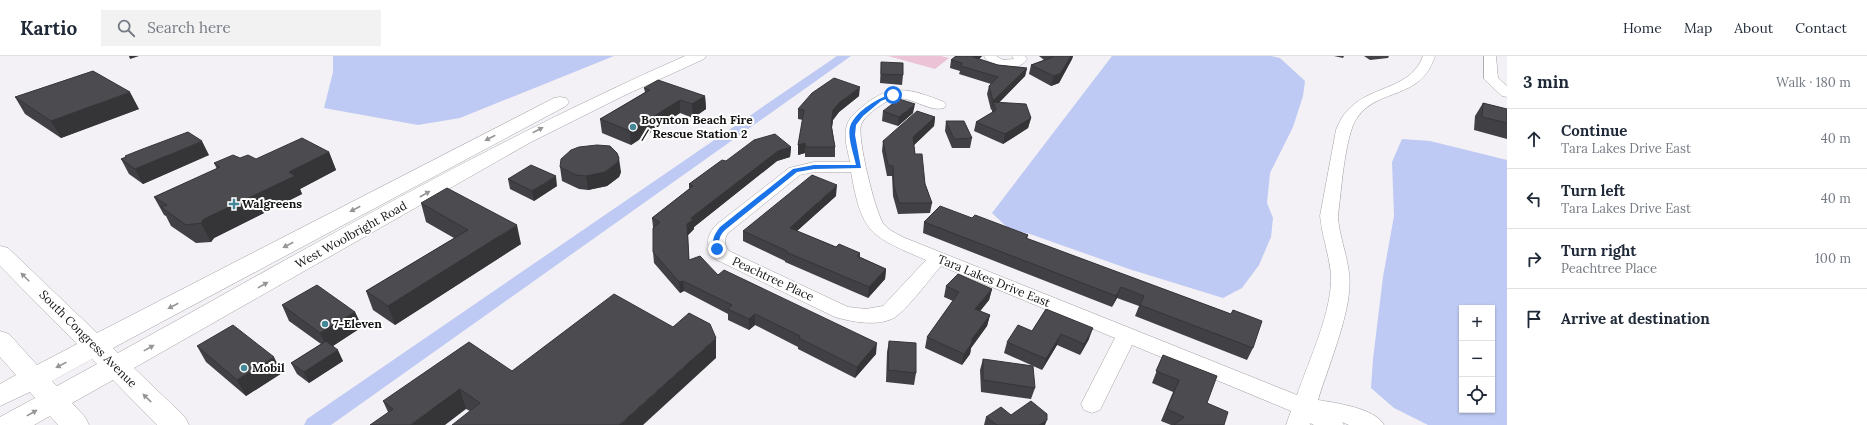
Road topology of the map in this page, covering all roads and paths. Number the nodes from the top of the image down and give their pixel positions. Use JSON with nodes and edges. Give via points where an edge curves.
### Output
{"nodes":[{"id":1,"x":665,"y":56,"type":"edge"},
{"id":2,"x":698,"y":56,"type":"edge"},
{"id":3,"x":990,"y":56,"type":"edge"},
{"id":4,"x":1018,"y":56,"type":"edge"},
{"id":5,"x":1429,"y":56,"type":"edge"},
{"id":6,"x":1490,"y":56,"type":"edge"},
{"id":7,"x":1507,"y":93,"type":"edge"},
{"id":8,"x":939,"y":105,"type":"dead end"},
{"id":9,"x":859,"y":167,"type":"junction"},
{"id":10,"x":0,"y":253,"type":"edge"},
{"id":11,"x":938,"y":258,"type":"junction"},
{"id":12,"x":1127,"y":335,"type":"junction"},
{"id":13,"x":0,"y":340,"type":"edge"},
{"id":14,"x":96,"y":347,"type":"junction"},
{"id":15,"x":115,"y":367,"type":"junction"},
{"id":16,"x":34,"y":379,"type":"junction"},
{"id":17,"x":0,"y":396,"type":"edge"},
{"id":18,"x":53,"y":401,"type":"junction"},
{"id":19,"x":1092,"y":404,"type":"dead end"},
{"id":20,"x":1301,"y":416,"type":"edge"},
{"id":21,"x":10,"y":425,"type":"edge"},
{"id":22,"x":75,"y":425,"type":"edge"},
{"id":23,"x":175,"y":425,"type":"edge"},
{"id":24,"x":1332,"y":425,"type":"edge"},
{"id":25,"x":1372,"y":425,"type":"edge"}],
"edges":[{"from":1,"to":14,"type":"main road","name":"West Woolbright Road","one_way":true,"via":[[540,112]]},
{"from":15,"to":2,"type":"main road","name":"West Woolbright Road","one_way":true,"via":[[524,138]]},
{"from":3,"to":4,"type":"street","via":[[994,61],[1007,65],[1019,62]]},
{"from":5,"to":20,"type":"street","via":[[1425,67],[1417,76],[1359,107],[1349,117],[1343,130],[1329,216],[1340,273],[1340,289],[1336,312]]},
{"from":6,"to":7,"type":"street","via":[[1491,79]]},
{"from":8,"to":9,"type":"street","name":"Tara Lakes Drive East","via":[[901,94],[880,100],[861,115],[854,125],[853,135]]},
{"from":9,"to":11,"type":"street","name":"Tara Lakes Drive East","via":[[869,213],[876,226],[899,242]]},
{"from":9,"to":11,"type":"street","name":"Peachtree Place","via":[[814,167],[795,171],[722,229],[715,242],[717,249],[722,255],[842,312],[868,317],[890,311]]},
{"from":14,"to":10,"type":"main road","name":"South Congress Avenue","one_way":true},
{"from":11,"to":12,"type":"street","name":"Tara Lakes Drive East"},
{"from":12,"to":19,"type":"street"},
{"from":12,"to":20,"type":"street","name":"Tara Lakes Drive East"},
{"from":13,"to":16,"type":"main road"},
{"from":14,"to":15,"type":"main road","name":"South Congress Avenue"},
{"from":14,"to":16,"type":"main road","name":"West Woolbright Road","one_way":true},
{"from":15,"to":18,"type":"main road","name":"West Woolbright Road"},
{"from":23,"to":15,"type":"main road","name":"South Congress Avenue","one_way":true},
{"from":16,"to":17,"type":"main road","name":"West Woolbright Road"},
{"from":16,"to":18,"type":"main road"},
{"from":21,"to":18,"type":"main road","name":"West Woolbright Road","one_way":true},
{"from":18,"to":22,"type":"main road"},
{"from":20,"to":24,"type":"street","name":"Tara Lakes Drive East"},
{"from":20,"to":25,"type":"street","name":"Tara Lakes Drive East","via":[[1344,413]]}]}
